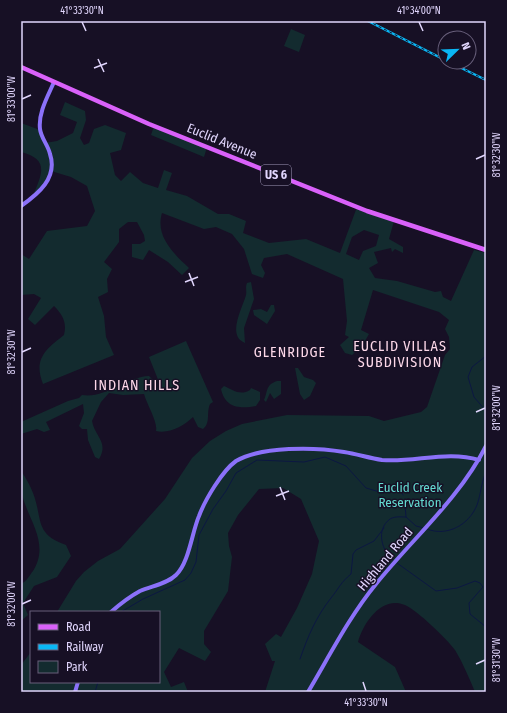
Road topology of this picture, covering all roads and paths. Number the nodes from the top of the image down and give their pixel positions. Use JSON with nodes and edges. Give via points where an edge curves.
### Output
{"nodes":[{"id":1,"x":21,"y":67,"type":"edge"},
{"id":2,"x":54,"y":82,"type":"junction"},
{"id":3,"x":21,"y":206,"type":"edge"},
{"id":4,"x":486,"y":250,"type":"edge"},
{"id":5,"x":486,"y":446,"type":"edge"},
{"id":6,"x":479,"y":460,"type":"junction"},
{"id":7,"x":112,"y":611,"type":"edge"},
{"id":8,"x":308,"y":692,"type":"edge"}],
"edges":[{"from":1,"to":2,"type":"main road","name":"Euclid Avenue","number":"US 6"},
{"from":2,"to":3,"type":"street","via":[[40,123],[42,138],[51,154],[51,171],[39,193]]},
{"from":2,"to":4,"type":"main road","name":"Euclid Avenue","number":"US 6","via":[[149,124],[367,212]]},
{"from":5,"to":6,"type":"street","name":"Highland Road"},
{"from":6,"to":7,"type":"street","via":[[452,456],[396,461],[320,448],[303,448],[268,452],[236,462],[214,488],[199,516],[184,563],[176,575],[131,596]]},
{"from":6,"to":8,"type":"street","name":"Highland Road","via":[[357,609]]}]}
